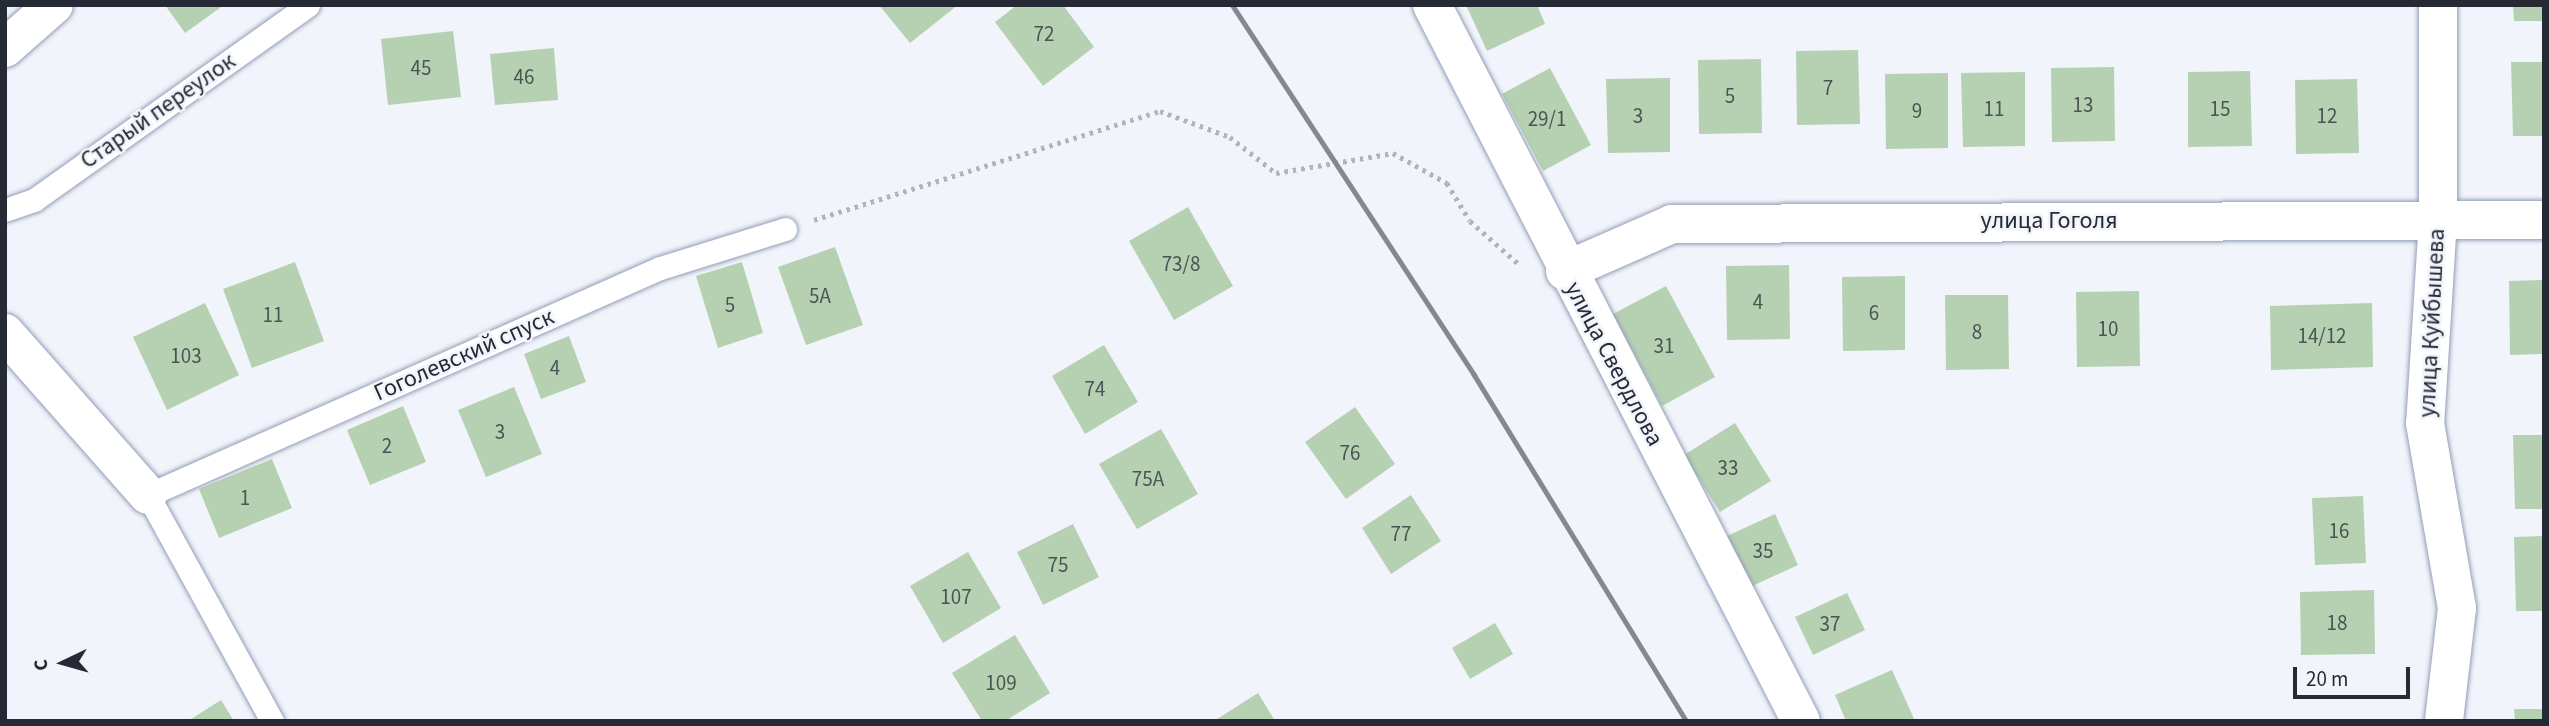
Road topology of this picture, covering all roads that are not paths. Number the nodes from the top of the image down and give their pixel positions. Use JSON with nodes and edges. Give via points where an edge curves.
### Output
{"nodes":[{"id":1,"x":54,"y":5,"type":"edge"},
{"id":2,"x":308,"y":5,"type":"edge"},
{"id":3,"x":1432,"y":5,"type":"edge"},
{"id":4,"x":2438,"y":5,"type":"edge"},
{"id":5,"x":5,"y":48,"type":"edge"},
{"id":6,"x":5,"y":210,"type":"edge"},
{"id":7,"x":2438,"y":219,"type":"junction"},
{"id":8,"x":2544,"y":219,"type":"edge"},
{"id":9,"x":785,"y":229,"type":"road end"},
{"id":10,"x":1565,"y":271,"type":"junction"},
{"id":11,"x":5,"y":333,"type":"edge"},
{"id":12,"x":149,"y":495,"type":"junction"},
{"id":13,"x":272,"y":721,"type":"edge"},
{"id":14,"x":1801,"y":721,"type":"edge"},
{"id":15,"x":2444,"y":721,"type":"edge"}],
"edges":[{"from":1,"to":5,"type":"street"},
{"from":2,"to":6,"type":"lane","name":"Старый переулок","via":[[34,200]]},
{"from":3,"to":10,"type":"street","name":"улица Свердлова"},
{"from":4,"to":7,"type":"street","name":"улица Куйбышева"},
{"from":7,"to":8,"type":"street","name":"улица Гоголя"},
{"from":7,"to":10,"type":"street","name":"улица Гоголя","via":[[1672,224]]},
{"from":7,"to":15,"type":"street","name":"улица Куйбышева","via":[[2425,423],[2457,608]]},
{"from":9,"to":12,"type":"lane","name":"Гоголевский спуск","via":[[660,268]]},
{"from":10,"to":14,"type":"street","name":"улица Свердлова"},
{"from":11,"to":12,"type":"street"},
{"from":12,"to":13,"type":"lane"}]}
